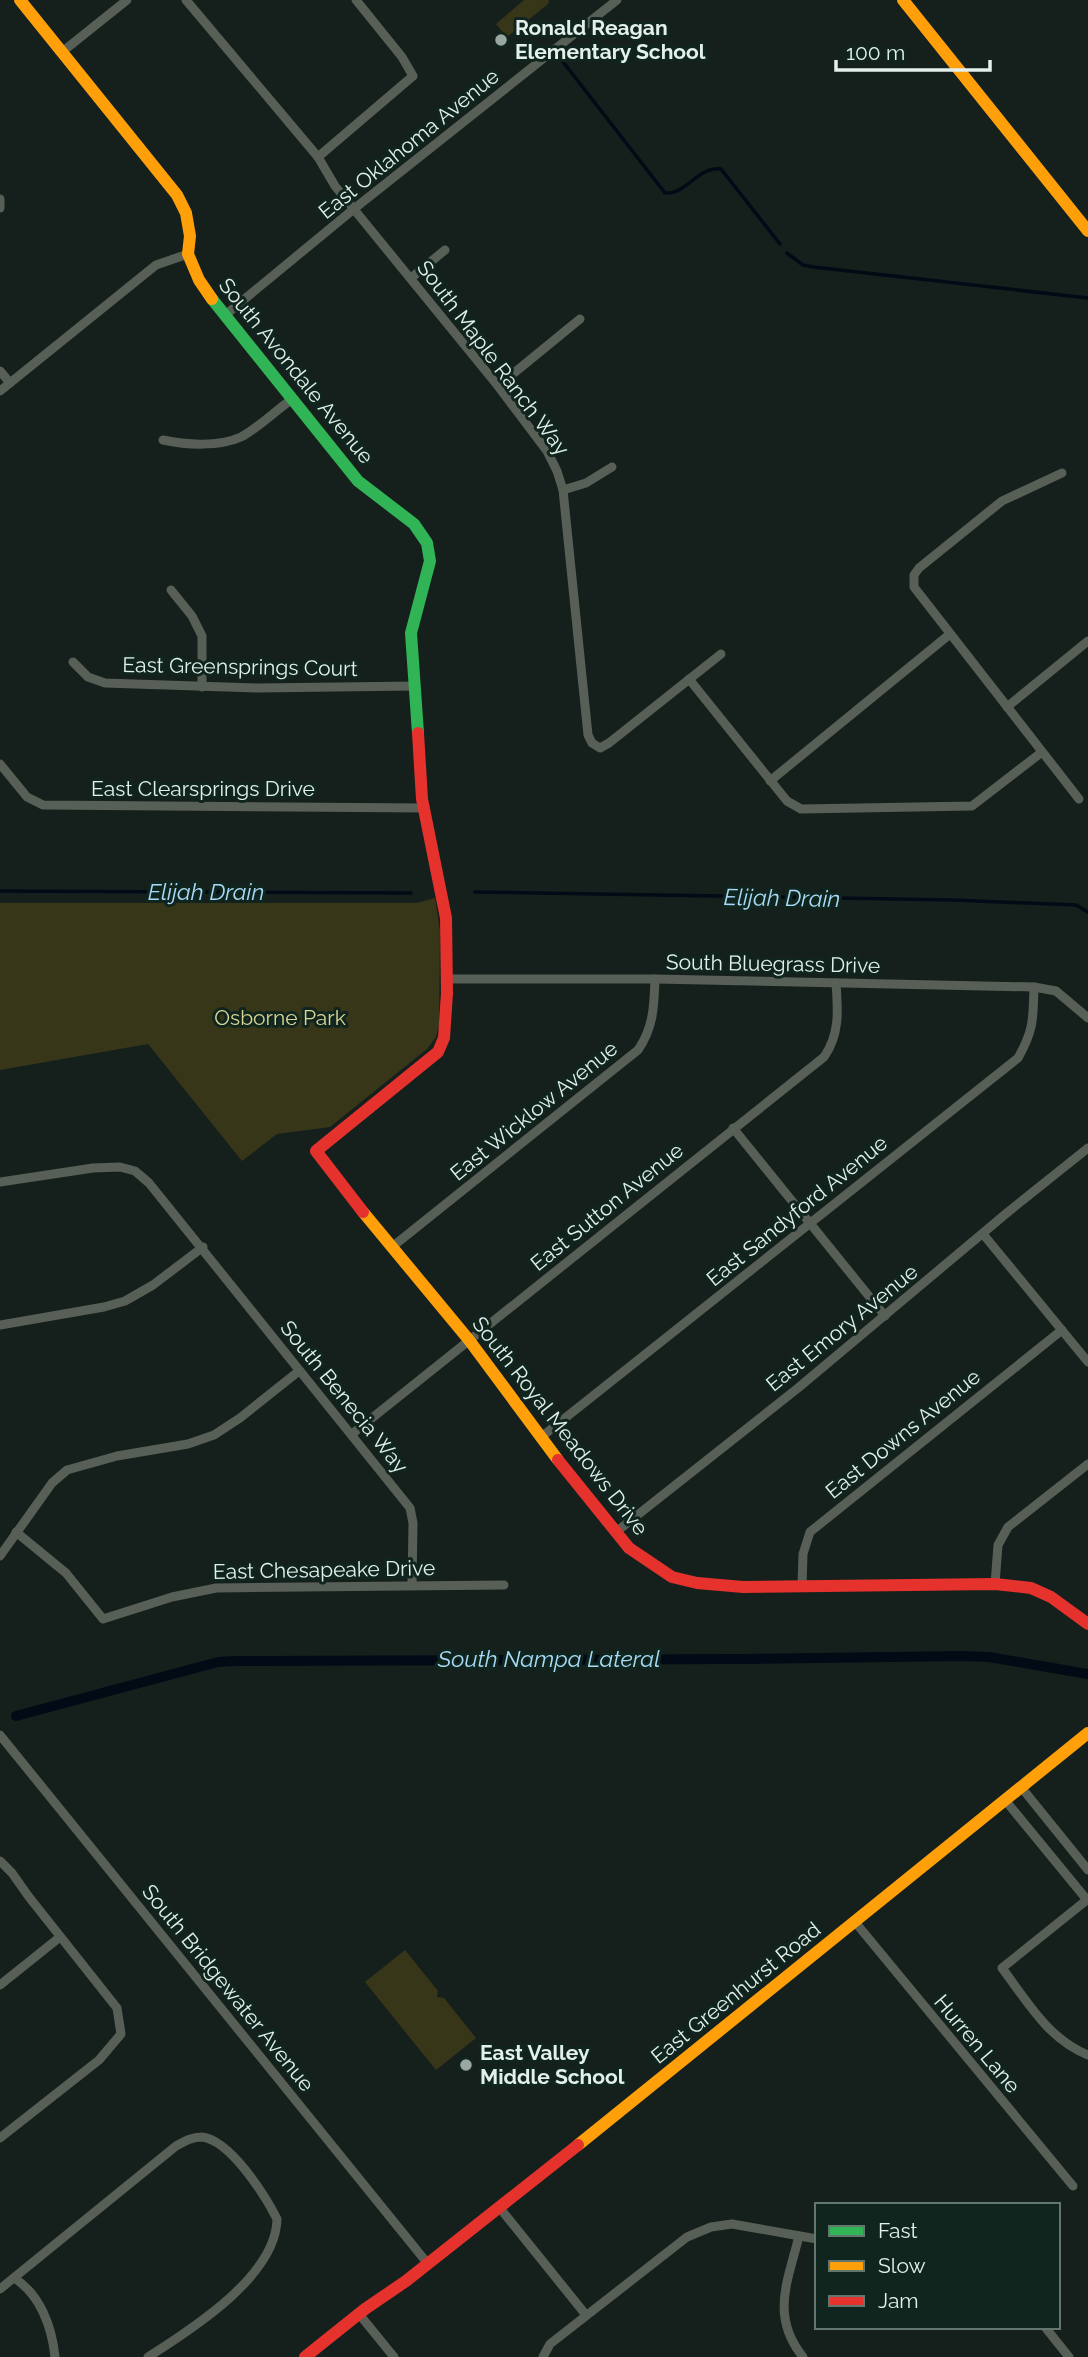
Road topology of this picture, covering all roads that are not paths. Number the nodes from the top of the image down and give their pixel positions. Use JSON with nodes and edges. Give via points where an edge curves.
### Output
{"nodes":[{"id":1,"x":20,"y":0,"type":"edge"},
{"id":2,"x":127,"y":0,"type":"edge"},
{"id":3,"x":187,"y":0,"type":"edge"},
{"id":4,"x":356,"y":0,"type":"edge"},
{"id":5,"x":617,"y":0,"type":"edge"},
{"id":6,"x":903,"y":0,"type":"edge"},
{"id":7,"x":62,"y":52,"type":"junction"},
{"id":8,"x":318,"y":157,"type":"junction"},
{"id":9,"x":355,"y":208,"type":"junction"},
{"id":10,"x":1088,"y":231,"type":"edge"},
{"id":11,"x":445,"y":250,"type":"dead end"},
{"id":12,"x":188,"y":254,"type":"junction"},
{"id":13,"x":411,"y":278,"type":"junction"},
{"id":14,"x":224,"y":316,"type":"junction"},
{"id":15,"x":580,"y":319,"type":"dead end"},
{"id":16,"x":0,"y":371,"type":"edge"},
{"id":17,"x":10,"y":383,"type":"junction"},
{"id":18,"x":498,"y":386,"type":"junction"},
{"id":19,"x":0,"y":391,"type":"edge"},
{"id":20,"x":291,"y":400,"type":"junction"},
{"id":21,"x":163,"y":440,"type":"dead end"},
{"id":22,"x":612,"y":467,"type":"dead end"},
{"id":23,"x":1062,"y":473,"type":"dead end"},
{"id":24,"x":563,"y":490,"type":"junction"},
{"id":25,"x":171,"y":590,"type":"dead end"},
{"id":26,"x":950,"y":634,"type":"junction"},
{"id":27,"x":1088,"y":641,"type":"edge"},
{"id":28,"x":721,"y":654,"type":"dead end"},
{"id":29,"x":73,"y":662,"type":"dead end"},
{"id":30,"x":689,"y":679,"type":"junction"},
{"id":31,"x":415,"y":686,"type":"junction"},
{"id":32,"x":202,"y":687,"type":"junction"},
{"id":33,"x":1006,"y":706,"type":"junction"},
{"id":34,"x":1042,"y":752,"type":"junction"},
{"id":35,"x":0,"y":764,"type":"edge"},
{"id":36,"x":770,"y":781,"type":"junction"},
{"id":37,"x":1079,"y":799,"type":"dead end"},
{"id":38,"x":424,"y":808,"type":"junction"},
{"id":39,"x":446,"y":979,"type":"junction"},
{"id":40,"x":654,"y":979,"type":"junction"},
{"id":41,"x":836,"y":983,"type":"junction"},
{"id":42,"x":1034,"y":987,"type":"junction"},
{"id":43,"x":1088,"y":1018,"type":"edge"},
{"id":44,"x":733,"y":1128,"type":"junction"},
{"id":45,"x":1088,"y":1148,"type":"edge"},
{"id":46,"x":316,"y":1151,"type":"joint"},
{"id":47,"x":0,"y":1182,"type":"edge"},
{"id":48,"x":808,"y":1223,"type":"junction"},
{"id":49,"x":983,"y":1234,"type":"junction"},
{"id":50,"x":203,"y":1247,"type":"junction"},
{"id":51,"x":392,"y":1247,"type":"junction"},
{"id":52,"x":885,"y":1316,"type":"junction"},
{"id":53,"x":0,"y":1325,"type":"edge"},
{"id":54,"x":1062,"y":1330,"type":"junction"},
{"id":55,"x":469,"y":1340,"type":"junction"},
{"id":56,"x":1088,"y":1362,"type":"edge"},
{"id":57,"x":299,"y":1371,"type":"junction"},
{"id":58,"x":352,"y":1434,"type":"junction"},
{"id":59,"x":540,"y":1438,"type":"junction"},
{"id":60,"x":1088,"y":1464,"type":"edge"},
{"id":61,"x":16,"y":1532,"type":"junction"},
{"id":62,"x":616,"y":1532,"type":"junction"},
{"id":63,"x":0,"y":1556,"type":"edge"},
{"id":64,"x":412,"y":1584,"type":"junction"},
{"id":65,"x":995,"y":1584,"type":"junction"},
{"id":66,"x":504,"y":1585,"type":"dead end"},
{"id":67,"x":802,"y":1586,"type":"junction"},
{"id":68,"x":1087,"y":1621,"type":"edge"},
{"id":69,"x":1088,"y":1732,"type":"edge"},
{"id":70,"x":0,"y":1735,"type":"edge"},
{"id":71,"x":1021,"y":1787,"type":"junction"},
{"id":72,"x":1005,"y":1800,"type":"junction"},
{"id":73,"x":0,"y":1861,"type":"edge"},
{"id":74,"x":1088,"y":1870,"type":"edge"},
{"id":75,"x":1087,"y":1899,"type":"edge"},
{"id":76,"x":855,"y":1922,"type":"junction"},
{"id":77,"x":60,"y":1937,"type":"junction"},
{"id":78,"x":0,"y":1985,"type":"edge"},
{"id":79,"x":1088,"y":2055,"type":"edge"},
{"id":80,"x":0,"y":2138,"type":"edge"},
{"id":81,"x":1073,"y":2186,"type":"dead end"},
{"id":82,"x":499,"y":2207,"type":"junction"},
{"id":83,"x":799,"y":2236,"type":"junction"},
{"id":84,"x":815,"y":2239,"type":"edge"},
{"id":85,"x":428,"y":2264,"type":"junction"},
{"id":86,"x":14,"y":2278,"type":"junction"},
{"id":87,"x":0,"y":2289,"type":"edge"},
{"id":88,"x":359,"y":2314,"type":"junction"},
{"id":89,"x":586,"y":2315,"type":"junction"},
{"id":90,"x":1047,"y":2329,"type":"edge"},
{"id":91,"x":55,"y":2357,"type":"edge"},
{"id":92,"x":148,"y":2357,"type":"edge"},
{"id":93,"x":305,"y":2357,"type":"edge"},
{"id":94,"x":394,"y":2357,"type":"edge"},
{"id":95,"x":543,"y":2357,"type":"edge"},
{"id":96,"x":803,"y":2357,"type":"edge"},
{"id":97,"x":1069,"y":2357,"type":"edge"}],
"edges":[{"from":1,"to":7,"type":"street","name":"South Avondale Avenue"},
{"from":2,"to":7,"type":"street"},
{"from":3,"to":8,"type":"street","name":"South Maple Ranch Way"},
{"from":4,"to":8,"type":"street","via":[[413,76]]},
{"from":5,"to":9,"type":"street","name":"East Oklahoma Avenue"},
{"from":6,"to":10,"type":"street"},
{"from":7,"to":12,"type":"street","name":"South Avondale Avenue","via":[[177,195],[186,213]]},
{"from":8,"to":9,"type":"street","name":"South Maple Ranch Way"},
{"from":9,"to":13,"type":"street","name":"South Maple Ranch Way"},
{"from":9,"to":14,"type":"street","name":"East Oklahoma Avenue"},
{"from":11,"to":13,"type":"street"},
{"from":12,"to":14,"type":"street","name":"South Avondale Avenue","via":[[199,280]]},
{"from":12,"to":17,"type":"street","via":[[156,265]]},
{"from":13,"to":18,"type":"street","name":"South Maple Ranch Way"},
{"from":14,"to":20,"type":"street","name":"South Avondale Avenue"},
{"from":15,"to":18,"type":"street"},
{"from":16,"to":17,"type":"street"},
{"from":17,"to":19,"type":"street"},
{"from":18,"to":24,"type":"street","name":"South Maple Ranch Way","via":[[547,451]]},
{"from":20,"to":21,"type":"street","via":[[240,437],[211,443]]},
{"from":20,"to":31,"type":"street","name":"South Avondale Avenue","via":[[358,481],[414,524],[427,543],[430,561],[411,633]]},
{"from":22,"to":24,"type":"street"},
{"from":23,"to":26,"type":"street","via":[[1002,502],[914,575],[914,587]]},
{"from":24,"to":30,"type":"street","name":"South Maple Ranch Way","via":[[592,743],[600,748]]},
{"from":25,"to":32,"type":"street","via":[[202,636]]},
{"from":26,"to":33,"type":"street"},
{"from":26,"to":36,"type":"street"},
{"from":27,"to":33,"type":"street"},
{"from":28,"to":30,"type":"street"},
{"from":29,"to":32,"type":"street","name":"East Greensprings Court","via":[[88,677],[106,683]]},
{"from":30,"to":36,"type":"street"},
{"from":31,"to":32,"type":"street","name":"East Greensprings Court"},
{"from":31,"to":38,"type":"street","name":"South Avondale Avenue"},
{"from":33,"to":34,"type":"street"},
{"from":34,"to":36,"type":"street","via":[[972,806],[801,809]]},
{"from":34,"to":37,"type":"street"},
{"from":35,"to":38,"type":"street","name":"East Clearsprings Drive","via":[[27,797],[43,804]]},
{"from":38,"to":39,"type":"street","name":"South Avondale Avenue","via":[[446,918]]},
{"from":39,"to":40,"type":"street","name":"South Bluegrass Drive"},
{"from":39,"to":46,"type":"street","name":"South Avondale Avenue","via":[[444,1038],[438,1052]]},
{"from":40,"to":41,"type":"street","name":"South Bluegrass Drive"},
{"from":40,"to":51,"type":"street","name":"East Wicklow Avenue","via":[[653,1018],[638,1050]]},
{"from":41,"to":42,"type":"street","name":"South Bluegrass Drive"},
{"from":41,"to":44,"type":"street","name":"East Sutton Avenue","via":[[839,1016],[833,1044],[824,1057]]},
{"from":42,"to":43,"type":"street","name":"South Bluegrass Drive","via":[[1056,991]]},
{"from":42,"to":48,"type":"street","name":"East Sandyford Avenue","via":[[1030,1038],[1017,1058]]},
{"from":44,"to":48,"type":"street"},
{"from":44,"to":55,"type":"street","name":"East Sutton Avenue"},
{"from":45,"to":49,"type":"street","name":"East Emory Avenue"},
{"from":46,"to":51,"type":"street","name":"South Royal Meadows Drive"},
{"from":47,"to":50,"type":"street","name":"South Benecia Way","via":[[93,1168],[135,1171]]},
{"from":48,"to":52,"type":"street"},
{"from":48,"to":59,"type":"street","name":"East Sandyford Avenue"},
{"from":49,"to":52,"type":"street","name":"East Emory Avenue"},
{"from":49,"to":54,"type":"street"},
{"from":50,"to":53,"type":"street","via":[[125,1301]]},
{"from":50,"to":57,"type":"street","name":"South Benecia Way"},
{"from":51,"to":55,"type":"street","name":"South Royal Meadows Drive"},
{"from":52,"to":62,"type":"street","name":"East Emory Avenue"},
{"from":54,"to":56,"type":"street"},
{"from":54,"to":67,"type":"street","name":"East Downs Avenue","via":[[810,1532],[803,1554]]},
{"from":55,"to":58,"type":"street","name":"East Sutton Avenue"},
{"from":55,"to":59,"type":"street","name":"South Royal Meadows Drive"},
{"from":57,"to":58,"type":"street","name":"South Benecia Way"},
{"from":57,"to":61,"type":"street","via":[[214,1435],[67,1470]]},
{"from":58,"to":64,"type":"street","name":"South Benecia Way","via":[[410,1508]]},
{"from":59,"to":62,"type":"street","name":"South Royal Meadows Drive"},
{"from":60,"to":65,"type":"street","via":[[1008,1527],[998,1545]]},
{"from":61,"to":63,"type":"street"},
{"from":61,"to":64,"type":"street","name":"East Chesapeake Drive","via":[[66,1573],[103,1619],[216,1588]]},
{"from":62,"to":67,"type":"street","name":"South Royal Meadows Drive","via":[[629,1548],[672,1577],[743,1587]]},
{"from":64,"to":66,"type":"street","name":"East Chesapeake Drive"},
{"from":65,"to":67,"type":"street","name":"South Royal Meadows Drive"},
{"from":65,"to":68,"type":"street","name":"South Royal Meadows Drive","via":[[1031,1588]]},
{"from":69,"to":71,"type":"street","name":"East Greenhurst Road"},
{"from":70,"to":85,"type":"street","name":"South Bridgewater Avenue"},
{"from":71,"to":72,"type":"street","name":"East Greenhurst Road"},
{"from":71,"to":74,"type":"street"},
{"from":72,"to":75,"type":"street"},
{"from":72,"to":76,"type":"street","name":"East Greenhurst Road"},
{"from":73,"to":77,"type":"street"},
{"from":75,"to":79,"type":"street","via":[[1002,1968],[1052,2034]]},
{"from":76,"to":81,"type":"street","name":"Hurren Lane"},
{"from":76,"to":82,"type":"street","name":"East Greenhurst Road"},
{"from":77,"to":78,"type":"street"},
{"from":77,"to":80,"type":"street","via":[[117,2008],[121,2034],[99,2060]]},
{"from":82,"to":85,"type":"street","name":"East Greenhurst Road"},
{"from":82,"to":89,"type":"street"},
{"from":83,"to":84,"type":"street"},
{"from":83,"to":89,"type":"street","via":[[732,2224],[711,2227],[687,2237]]},
{"from":83,"to":96,"type":"street","via":[[782,2316],[788,2336]]},
{"from":85,"to":88,"type":"street","name":"East Greenhurst Road"},
{"from":86,"to":87,"type":"street"},
{"from":86,"to":91,"type":"street","via":[[26,2285],[41,2309],[51,2330]]},
{"from":86,"to":92,"type":"street","via":[[176,2146],[189,2138],[205,2137],[221,2145],[236,2158],[273,2210],[277,2219],[271,2248],[243,2284]]},
{"from":88,"to":93,"type":"street","name":"East Greenhurst Road"},
{"from":88,"to":94,"type":"street"},
{"from":89,"to":95,"type":"street","via":[[550,2344]]},
{"from":90,"to":97,"type":"street"}]}
